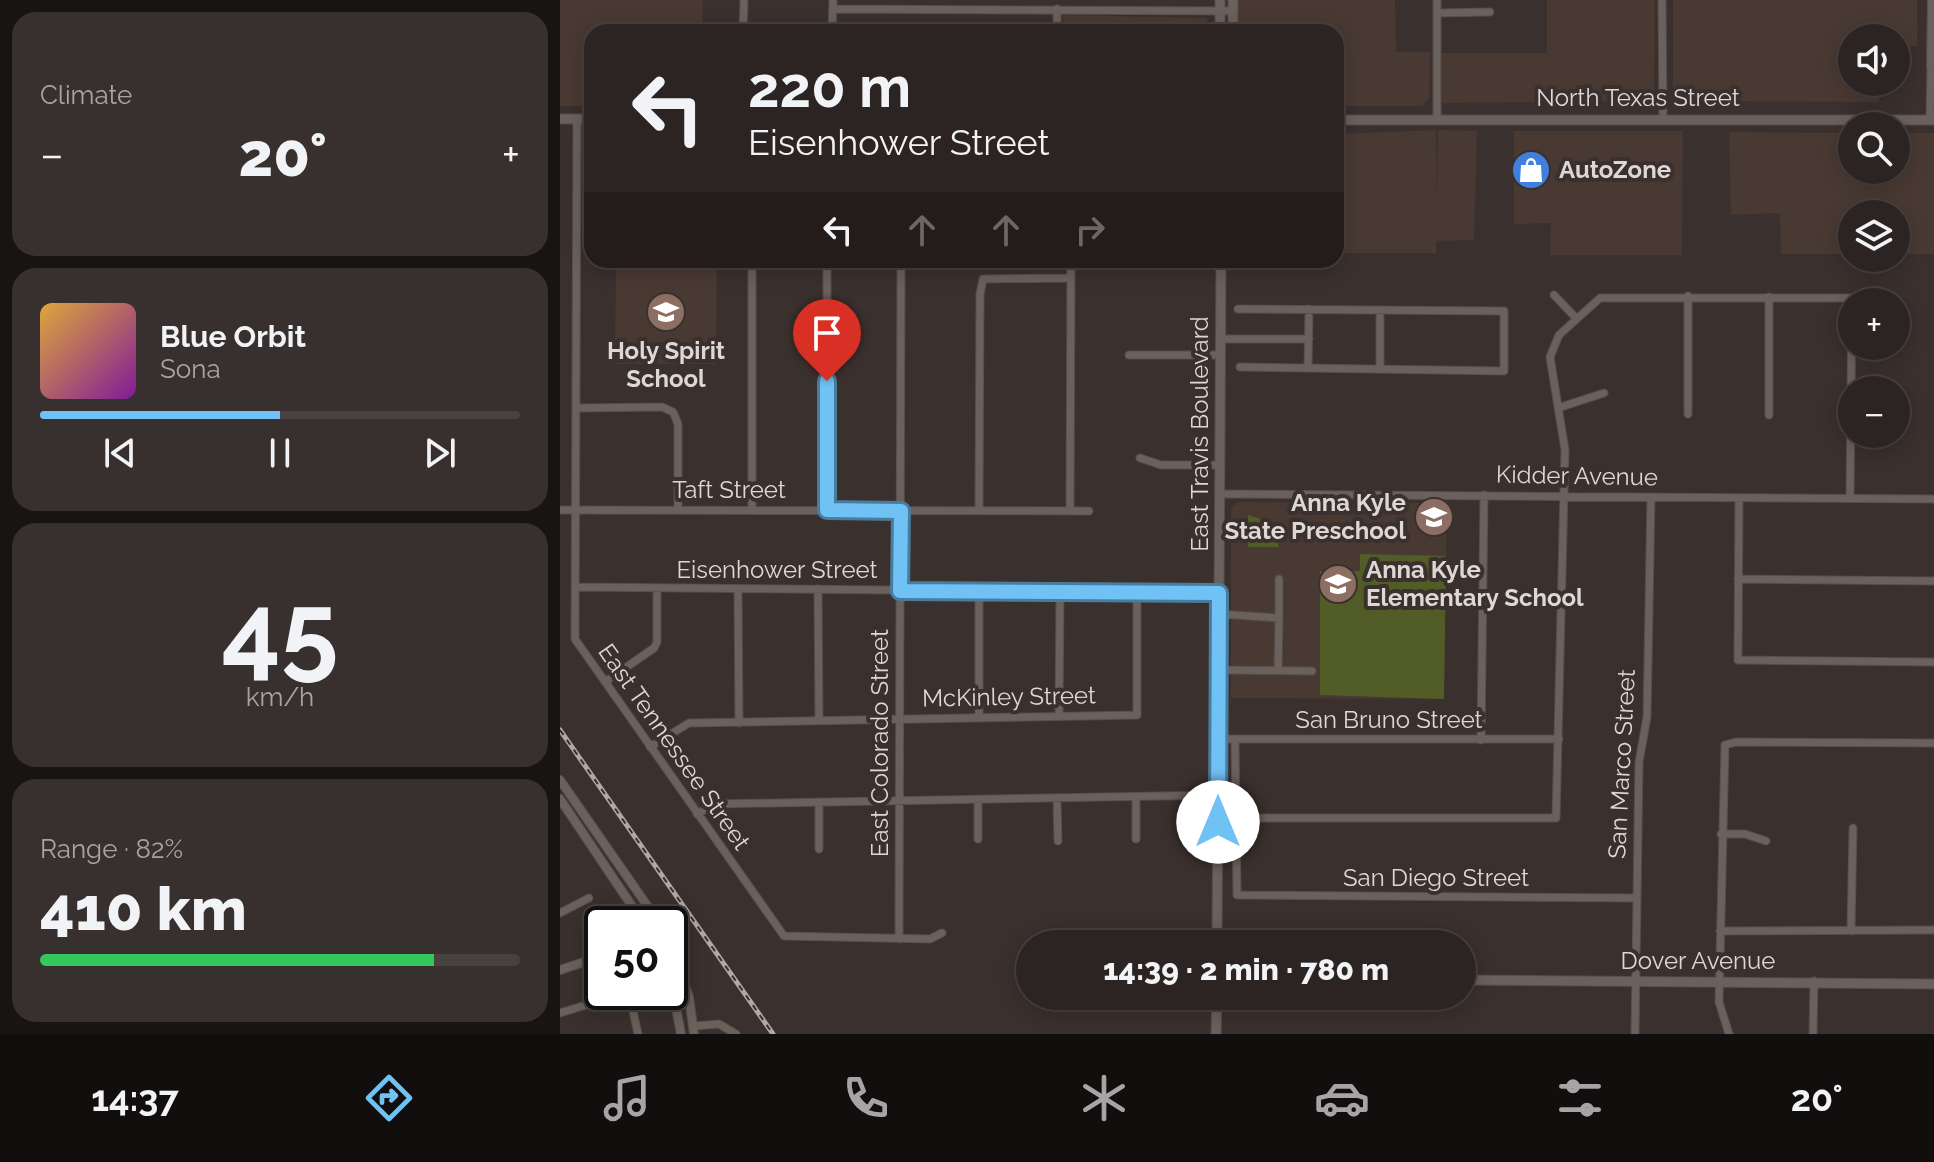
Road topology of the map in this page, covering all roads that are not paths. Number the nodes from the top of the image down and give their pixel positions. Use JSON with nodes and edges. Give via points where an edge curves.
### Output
{"nodes":[{"id":1,"x":744,"y":0,"type":"edge"},
{"id":2,"x":1022,"y":0,"type":"edge"},
{"id":3,"x":1437,"y":0,"type":"edge"},
{"id":4,"x":1662,"y":0,"type":"edge"},
{"id":5,"x":1932,"y":0,"type":"edge"},
{"id":6,"x":833,"y":4,"type":"edge"},
{"id":7,"x":928,"y":4,"type":"edge"},
{"id":8,"x":1122,"y":5,"type":"edge"},
{"id":9,"x":1220,"y":5,"type":"edge"},
{"id":10,"x":1233,"y":5,"type":"edge"},
{"id":11,"x":1021,"y":9,"type":"junction"},
{"id":12,"x":1057,"y":9,"type":"junction"},
{"id":13,"x":1490,"y":12,"type":"dead end"},
{"id":14,"x":1437,"y":13,"type":"junction"},
{"id":15,"x":743,"y":24,"type":"edge"},
{"id":16,"x":832,"y":24,"type":"edge"},
{"id":17,"x":1057,"y":24,"type":"edge"},
{"id":18,"x":1931,"y":66,"type":"joint"},
{"id":19,"x":1437,"y":118,"type":"junction"},
{"id":20,"x":1663,"y":118,"type":"junction"},
{"id":21,"x":560,"y":119,"type":"edge"},
{"id":22,"x":577,"y":119,"type":"junction"},
{"id":23,"x":584,"y":119,"type":"edge"},
{"id":24,"x":1344,"y":120,"type":"edge"},
{"id":25,"x":1932,"y":120,"type":"edge"},
{"id":26,"x":752,"y":268,"type":"edge"},
{"id":27,"x":827,"y":268,"type":"edge"},
{"id":28,"x":901,"y":268,"type":"edge"},
{"id":29,"x":1071,"y":268,"type":"edge"},
{"id":30,"x":1221,"y":268,"type":"edge"},
{"id":31,"x":1071,"y":278,"type":"junction"},
{"id":32,"x":1554,"y":295,"type":"dead end"},
{"id":33,"x":1688,"y":296,"type":"junction"},
{"id":34,"x":1769,"y":297,"type":"junction"},
{"id":35,"x":1238,"y":309,"type":"dead end"},
{"id":36,"x":1309,"y":309,"type":"junction"},
{"id":37,"x":1380,"y":310,"type":"junction"},
{"id":38,"x":1575,"y":317,"type":"junction"},
{"id":39,"x":1221,"y":339,"type":"junction"},
{"id":40,"x":1309,"y":339,"type":"junction"},
{"id":41,"x":1129,"y":355,"type":"dead end"},
{"id":42,"x":1221,"y":355,"type":"junction"},
{"id":43,"x":1240,"y":367,"type":"dead end"},
{"id":44,"x":1308,"y":368,"type":"junction"},
{"id":45,"x":1380,"y":369,"type":"junction"},
{"id":46,"x":1604,"y":393,"type":"dead end"},
{"id":47,"x":1561,"y":407,"type":"junction"},
{"id":48,"x":576,"y":408,"type":"junction"},
{"id":49,"x":1688,"y":414,"type":"dead end"},
{"id":50,"x":1769,"y":415,"type":"dead end"},
{"id":51,"x":1140,"y":458,"type":"dead end"},
{"id":52,"x":1219,"y":465,"type":"junction"},
{"id":53,"x":1219,"y":494,"type":"junction"},
{"id":54,"x":1484,"y":495,"type":"junction"},
{"id":55,"x":1563,"y":495,"type":"junction"},
{"id":56,"x":1651,"y":497,"type":"junction"},
{"id":57,"x":1739,"y":498,"type":"junction"},
{"id":58,"x":1850,"y":498,"type":"junction"},
{"id":59,"x":1934,"y":499,"type":"edge"},
{"id":60,"x":678,"y":509,"type":"junction"},
{"id":61,"x":752,"y":509,"type":"junction"},
{"id":62,"x":560,"y":510,"type":"edge"},
{"id":63,"x":575,"y":510,"type":"junction"},
{"id":64,"x":827,"y":510,"type":"junction"},
{"id":65,"x":979,"y":510,"type":"junction"},
{"id":66,"x":901,"y":511,"type":"junction"},
{"id":67,"x":1070,"y":511,"type":"junction"},
{"id":68,"x":1089,"y":511,"type":"dead end"},
{"id":69,"x":1279,"y":579,"type":"dead end"},
{"id":70,"x":1738,"y":579,"type":"junction"},
{"id":71,"x":1934,"y":581,"type":"edge"},
{"id":72,"x":575,"y":587,"type":"junction"},
{"id":73,"x":657,"y":589,"type":"junction"},
{"id":74,"x":818,"y":589,"type":"junction"},
{"id":75,"x":738,"y":590,"type":"junction"},
{"id":76,"x":900,"y":591,"type":"junction"},
{"id":77,"x":979,"y":591,"type":"junction"},
{"id":78,"x":1060,"y":593,"type":"junction"},
{"id":79,"x":1137,"y":593,"type":"junction"},
{"id":80,"x":1219,"y":593,"type":"junction"},
{"id":81,"x":1219,"y":614,"type":"junction"},
{"id":82,"x":1279,"y":618,"type":"junction"},
{"id":83,"x":1934,"y":662,"type":"edge"},
{"id":84,"x":1219,"y":670,"type":"junction"},
{"id":85,"x":1278,"y":670,"type":"junction"},
{"id":86,"x":1312,"y":671,"type":"dead end"},
{"id":87,"x":605,"y":682,"type":"junction"},
{"id":88,"x":1059,"y":716,"type":"junction"},
{"id":89,"x":979,"y":718,"type":"junction"},
{"id":90,"x":899,"y":719,"type":"junction"},
{"id":91,"x":819,"y":720,"type":"junction"},
{"id":92,"x":739,"y":723,"type":"junction"},
{"id":93,"x":1219,"y":739,"type":"junction"},
{"id":94,"x":1235,"y":739,"type":"junction"},
{"id":95,"x":1559,"y":739,"type":"junction"},
{"id":96,"x":1481,"y":740,"type":"junction"},
{"id":97,"x":1934,"y":743,"type":"edge"},
{"id":98,"x":650,"y":747,"type":"junction"},
{"id":99,"x":560,"y":780,"type":"edge"},
{"id":100,"x":1218,"y":795,"type":"junction"},
{"id":101,"x":1136,"y":797,"type":"junction"},
{"id":102,"x":560,"y":799,"type":"edge"},
{"id":103,"x":1057,"y":799,"type":"junction"},
{"id":104,"x":899,"y":801,"type":"junction"},
{"id":105,"x":978,"y":801,"type":"junction"},
{"id":106,"x":819,"y":802,"type":"junction"},
{"id":107,"x":697,"y":814,"type":"junction"},
{"id":108,"x":1235,"y":818,"type":"junction"},
{"id":109,"x":1853,"y":828,"type":"dead end"},
{"id":110,"x":1721,"y":834,"type":"junction"},
{"id":111,"x":978,"y":839,"type":"dead end"},
{"id":112,"x":1136,"y":839,"type":"dead end"},
{"id":113,"x":1058,"y":841,"type":"dead end"},
{"id":114,"x":1766,"y":841,"type":"dead end"},
{"id":115,"x":819,"y":849,"type":"dead end"},
{"id":116,"x":589,"y":898,"type":"dead end"},
{"id":117,"x":1636,"y":898,"type":"junction"},
{"id":118,"x":632,"y":906,"type":"edge"},
{"id":119,"x":645,"y":906,"type":"edge"},
{"id":120,"x":560,"y":913,"type":"edge"},
{"id":121,"x":1217,"y":930,"type":"edge"},
{"id":122,"x":1934,"y":930,"type":"edge"},
{"id":123,"x":1720,"y":931,"type":"junction"},
{"id":124,"x":1851,"y":931,"type":"junction"},
{"id":125,"x":942,"y":933,"type":"dead end"},
{"id":126,"x":899,"y":939,"type":"junction"},
{"id":127,"x":584,"y":962,"type":"edge"},
{"id":128,"x":560,"y":970,"type":"edge"},
{"id":129,"x":1476,"y":980,"type":"edge"},
{"id":130,"x":1635,"y":981,"type":"junction"},
{"id":131,"x":1719,"y":981,"type":"junction"},
{"id":132,"x":1814,"y":981,"type":"junction"},
{"id":133,"x":1934,"y":984,"type":"edge"},
{"id":134,"x":688,"y":994,"type":"edge"},
{"id":135,"x":676,"y":1010,"type":"edge"},
{"id":136,"x":1217,"y":1010,"type":"edge"},
{"id":137,"x":560,"y":1013,"type":"edge"},
{"id":138,"x":694,"y":1030,"type":"edge"},
{"id":139,"x":638,"y":1034,"type":"edge"},
{"id":140,"x":681,"y":1034,"type":"edge"},
{"id":141,"x":736,"y":1034,"type":"edge"},
{"id":142,"x":1216,"y":1034,"type":"edge"},
{"id":143,"x":1635,"y":1034,"type":"edge"},
{"id":144,"x":1729,"y":1034,"type":"edge"},
{"id":145,"x":1813,"y":1034,"type":"edge"}],
"edges":[{"from":1,"to":15,"type":"street"},
{"from":2,"to":11,"type":"street"},
{"from":3,"to":14,"type":"street"},
{"from":4,"to":20,"type":"street"},
{"from":5,"to":18,"type":"street"},
{"from":6,"to":7,"type":"street"},
{"from":6,"to":16,"type":"street"},
{"from":7,"to":11,"type":"street"},
{"from":8,"to":9,"type":"street"},
{"from":8,"to":12,"type":"street"},
{"from":9,"to":10,"type":"street"},
{"from":11,"to":12,"type":"street"},
{"from":12,"to":17,"type":"street"},
{"from":13,"to":14,"type":"street"},
{"from":14,"to":19,"type":"street"},
{"from":18,"to":25,"type":"street"},
{"from":19,"to":20,"type":"main road","name":"North Texas Street"},
{"from":19,"to":24,"type":"main road","name":"North Texas Street"},
{"from":20,"to":25,"type":"main road","name":"North Texas Street"},
{"from":21,"to":22,"type":"main road"},
{"from":22,"to":23,"type":"main road"},
{"from":22,"to":48,"type":"street","name":"East Tennessee Street"},
{"from":26,"to":61,"type":"street"},
{"from":27,"to":64,"type":"street"},
{"from":28,"to":66,"type":"street","name":"East Colorado Street"},
{"from":29,"to":31,"type":"street"},
{"from":30,"to":39,"type":"main road","name":"East Travis Boulevard"},
{"from":31,"to":65,"type":"street","via":[[983,279]]},
{"from":31,"to":67,"type":"street"},
{"from":32,"to":38,"type":"street"},
{"from":33,"to":34,"type":"street"},
{"from":33,"to":38,"type":"street","via":[[1607,296]]},
{"from":33,"to":49,"type":"street"},
{"from":34,"to":50,"type":"street"},
{"from":34,"to":58,"type":"street","via":[[1852,298]]},
{"from":35,"to":36,"type":"street"},
{"from":36,"to":37,"type":"street"},
{"from":36,"to":40,"type":"street"},
{"from":37,"to":45,"type":"street"},
{"from":37,"to":45,"type":"street","via":[[1504,311],[1504,371]]},
{"from":38,"to":47,"type":"street","via":[[1559,335],[1550,357]]},
{"from":39,"to":40,"type":"street"},
{"from":39,"to":42,"type":"main road","name":"East Travis Boulevard"},
{"from":40,"to":44,"type":"street"},
{"from":41,"to":42,"type":"street"},
{"from":42,"to":52,"type":"main road","name":"East Travis Boulevard"},
{"from":43,"to":44,"type":"street"},
{"from":44,"to":45,"type":"street"},
{"from":46,"to":47,"type":"street"},
{"from":47,"to":55,"type":"street"},
{"from":48,"to":60,"type":"street","via":[[662,407],[673,412],[678,424]]},
{"from":48,"to":63,"type":"street","name":"East Tennessee Street"},
{"from":51,"to":52,"type":"street","via":[[1161,465]]},
{"from":52,"to":53,"type":"main road","name":"East Travis Boulevard"},
{"from":53,"to":54,"type":"street","name":"Kidder Avenue"},
{"from":53,"to":80,"type":"main road","name":"East Travis Boulevard"},
{"from":54,"to":55,"type":"street","name":"Kidder Avenue"},
{"from":54,"to":96,"type":"street"},
{"from":55,"to":56,"type":"street","name":"Kidder Avenue"},
{"from":55,"to":95,"type":"street"},
{"from":56,"to":57,"type":"street","name":"Kidder Avenue"},
{"from":56,"to":117,"type":"street","name":"San Marco Street","via":[[1647,717],[1639,762]]},
{"from":57,"to":58,"type":"street","name":"Kidder Avenue"},
{"from":57,"to":70,"type":"street"},
{"from":58,"to":59,"type":"street","name":"Kidder Avenue"},
{"from":60,"to":61,"type":"street","name":"Taft Street"},
{"from":60,"to":63,"type":"street","name":"Taft Street"},
{"from":61,"to":64,"type":"street","name":"Taft Street"},
{"from":62,"to":63,"type":"street","name":"Taft Street"},
{"from":63,"to":72,"type":"street","name":"East Tennessee Street"},
{"from":64,"to":66,"type":"street","name":"Taft Street"},
{"from":65,"to":66,"type":"street","name":"Taft Street"},
{"from":65,"to":67,"type":"street","name":"Taft Street"},
{"from":66,"to":76,"type":"street","name":"East Colorado Street"},
{"from":67,"to":68,"type":"street","name":"Taft Street"},
{"from":69,"to":82,"type":"street"},
{"from":70,"to":71,"type":"street"},
{"from":70,"to":83,"type":"street","via":[[1738,660]]},
{"from":72,"to":73,"type":"street","name":"Eisenhower Street"},
{"from":72,"to":87,"type":"street","name":"East Tennessee Street","via":[[575,639]]},
{"from":73,"to":75,"type":"street","name":"Eisenhower Street"},
{"from":73,"to":87,"type":"street","via":[[654,648]]},
{"from":74,"to":75,"type":"street","name":"Eisenhower Street"},
{"from":74,"to":76,"type":"street","name":"Eisenhower Street"},
{"from":74,"to":91,"type":"street"},
{"from":75,"to":92,"type":"street"},
{"from":76,"to":77,"type":"street","name":"Eisenhower Street"},
{"from":76,"to":90,"type":"street","name":"East Colorado Street"},
{"from":77,"to":78,"type":"street","name":"Eisenhower Street"},
{"from":77,"to":89,"type":"street"},
{"from":78,"to":79,"type":"street","name":"Eisenhower Street"},
{"from":78,"to":88,"type":"street"},
{"from":79,"to":80,"type":"street","name":"Eisenhower Street"},
{"from":79,"to":88,"type":"street","name":"McKinley Street","via":[[1137,715]]},
{"from":80,"to":81,"type":"main road","name":"East Travis Boulevard"},
{"from":81,"to":82,"type":"street"},
{"from":81,"to":84,"type":"main road","name":"East Travis Boulevard"},
{"from":82,"to":85,"type":"street"},
{"from":84,"to":85,"type":"street"},
{"from":84,"to":93,"type":"main road","name":"East Travis Boulevard"},
{"from":85,"to":86,"type":"street"},
{"from":87,"to":98,"type":"street","name":"East Tennessee Street"},
{"from":88,"to":89,"type":"street","name":"McKinley Street"},
{"from":89,"to":90,"type":"street","name":"McKinley Street"},
{"from":90,"to":91,"type":"street","name":"McKinley Street"},
{"from":90,"to":104,"type":"street","name":"East Colorado Street"},
{"from":91,"to":92,"type":"street","name":"McKinley Street"},
{"from":92,"to":98,"type":"street","name":"McKinley Street","via":[[684,724]]},
{"from":93,"to":94,"type":"street","name":"San Bruno Street"},
{"from":93,"to":100,"type":"main road","name":"East Travis Boulevard"},
{"from":94,"to":96,"type":"street","name":"San Bruno Street"},
{"from":94,"to":108,"type":"street"},
{"from":95,"to":96,"type":"street","name":"San Bruno Street"},
{"from":95,"to":108,"type":"street","via":[[1556,818]]},
{"from":97,"to":110,"type":"street","via":[[1725,745]]},
{"from":98,"to":107,"type":"street","name":"East Tennessee Street"},
{"from":99,"to":119,"type":"street"},
{"from":100,"to":101,"type":"street"},
{"from":100,"to":121,"type":"main road","name":"East Travis Boulevard"},
{"from":101,"to":103,"type":"street"},
{"from":101,"to":112,"type":"street"},
{"from":102,"to":118,"type":"street"},
{"from":103,"to":105,"type":"street"},
{"from":103,"to":113,"type":"street"},
{"from":104,"to":105,"type":"street"},
{"from":104,"to":106,"type":"street"},
{"from":104,"to":126,"type":"street","name":"East Colorado Street"},
{"from":105,"to":111,"type":"street"},
{"from":106,"to":107,"type":"street","via":[[715,804]]},
{"from":106,"to":115,"type":"street"},
{"from":107,"to":126,"type":"street","name":"East Tennessee Street","via":[[784,936]]},
{"from":108,"to":117,"type":"street","name":"San Diego Street","via":[[1237,895]]},
{"from":109,"to":124,"type":"street"},
{"from":110,"to":114,"type":"street"},
{"from":110,"to":123,"type":"street"},
{"from":116,"to":120,"type":"street"},
{"from":117,"to":130,"type":"street","name":"San Marco Street"},
{"from":122,"to":124,"type":"street"},
{"from":123,"to":124,"type":"street"},
{"from":123,"to":131,"type":"street"},
{"from":125,"to":126,"type":"street","name":"East Tennessee Street","via":[[930,939]]},
{"from":127,"to":128,"type":"street"},
{"from":129,"to":130,"type":"main road","name":"Dover Avenue"},
{"from":130,"to":131,"type":"main road","name":"Dover Avenue"},
{"from":130,"to":143,"type":"street","name":"San Marco Street"},
{"from":131,"to":132,"type":"main road","name":"Dover Avenue"},
{"from":131,"to":144,"type":"street"},
{"from":132,"to":133,"type":"main road","name":"Dover Avenue"},
{"from":132,"to":145,"type":"street"},
{"from":134,"to":138,"type":"street"},
{"from":135,"to":140,"type":"street"},
{"from":136,"to":142,"type":"main road"},
{"from":137,"to":139,"type":"street","via":[[629,992]]},
{"from":138,"to":141,"type":"street","via":[[719,1024]]}]}
